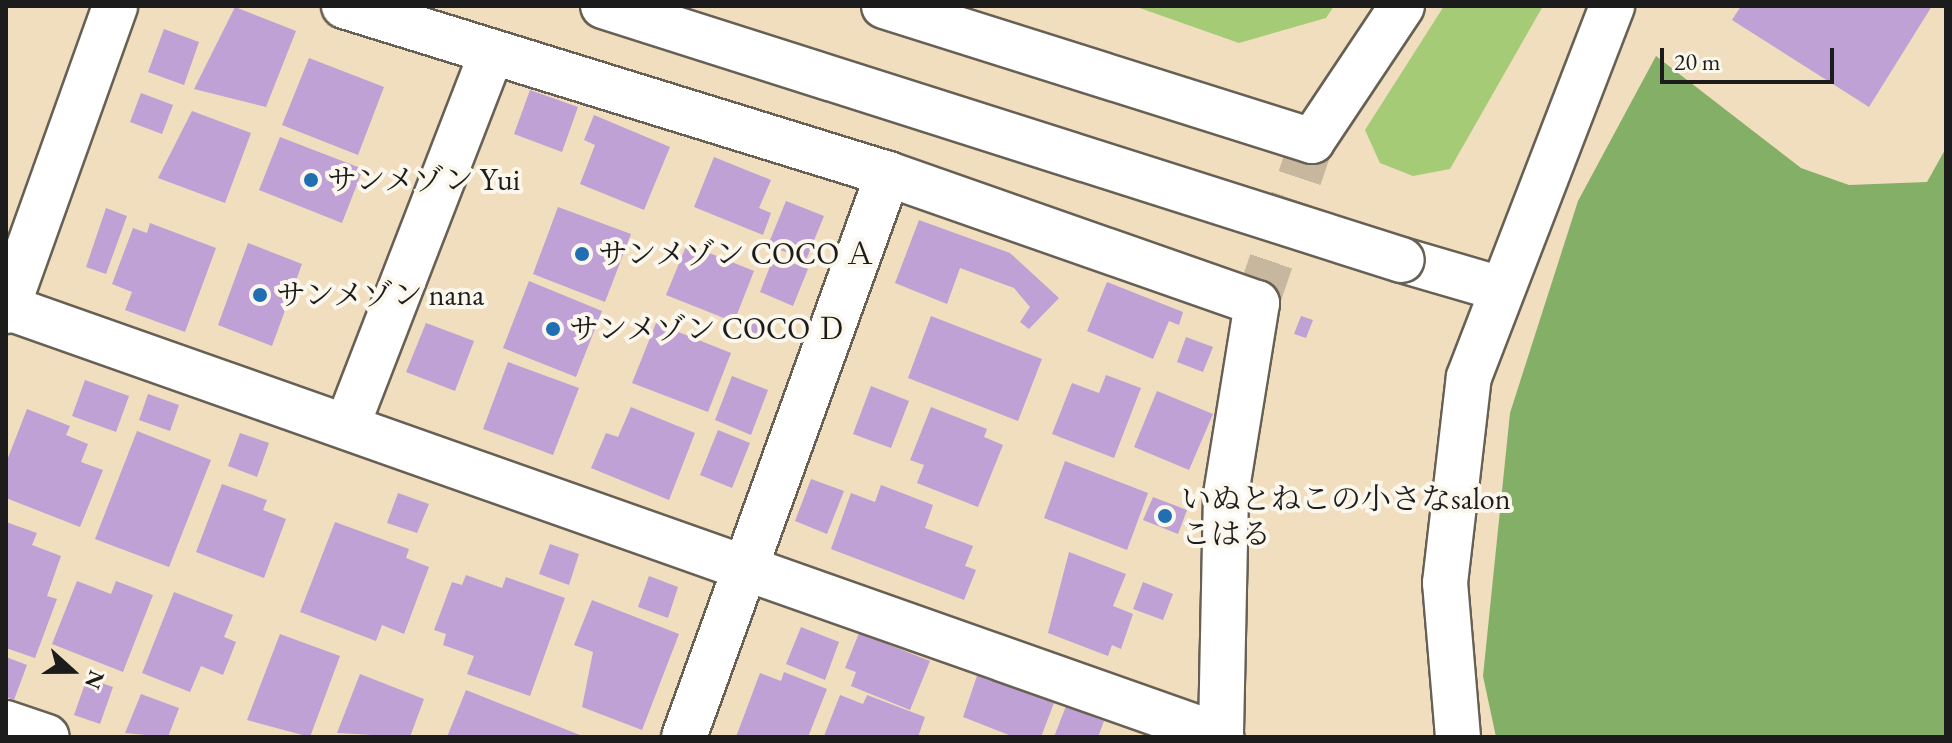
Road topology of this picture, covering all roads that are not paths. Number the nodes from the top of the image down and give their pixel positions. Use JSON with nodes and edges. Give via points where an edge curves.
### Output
{"nodes":[{"id":1,"x":115,"y":6,"type":"edge"},
{"id":2,"x":344,"y":6,"type":"edge"},
{"id":3,"x":603,"y":6,"type":"edge"},
{"id":4,"x":884,"y":6,"type":"edge"},
{"id":5,"x":1402,"y":6,"type":"edge"},
{"id":6,"x":1612,"y":6,"type":"edge"},
{"id":7,"x":492,"y":52,"type":"junction"},
{"id":8,"x":888,"y":174,"type":"junction"},
{"id":9,"x":1498,"y":288,"type":"junction"},
{"id":10,"x":6,"y":308,"type":"edge"},
{"id":11,"x":347,"y":426,"type":"junction"},
{"id":12,"x":744,"y":567,"type":"junction"},
{"id":13,"x":6,"y":723,"type":"edge"},
{"id":14,"x":1221,"y":736,"type":"edge"},
{"id":15,"x":47,"y":737,"type":"edge"},
{"id":16,"x":684,"y":737,"type":"edge"},
{"id":17,"x":1458,"y":737,"type":"edge"}],
"edges":[{"from":1,"to":10,"type":"street"},
{"from":2,"to":7,"type":"street"},
{"from":3,"to":9,"type":"street","bridge":true},
{"from":4,"to":5,"type":"street","via":[[1312,141]]},
{"from":6,"to":9,"type":"street"},
{"from":7,"to":8,"type":"street"},
{"from":7,"to":11,"type":"street"},
{"from":8,"to":12,"type":"street"},
{"from":8,"to":14,"type":"street","via":[[1257,303],[1226,494]]},
{"from":9,"to":17,"type":"street","via":[[1469,377],[1445,583]]},
{"from":10,"to":11,"type":"street"},
{"from":11,"to":12,"type":"street"},
{"from":12,"to":14,"type":"street"},
{"from":12,"to":16,"type":"street"},
{"from":13,"to":15,"type":"street"}]}
